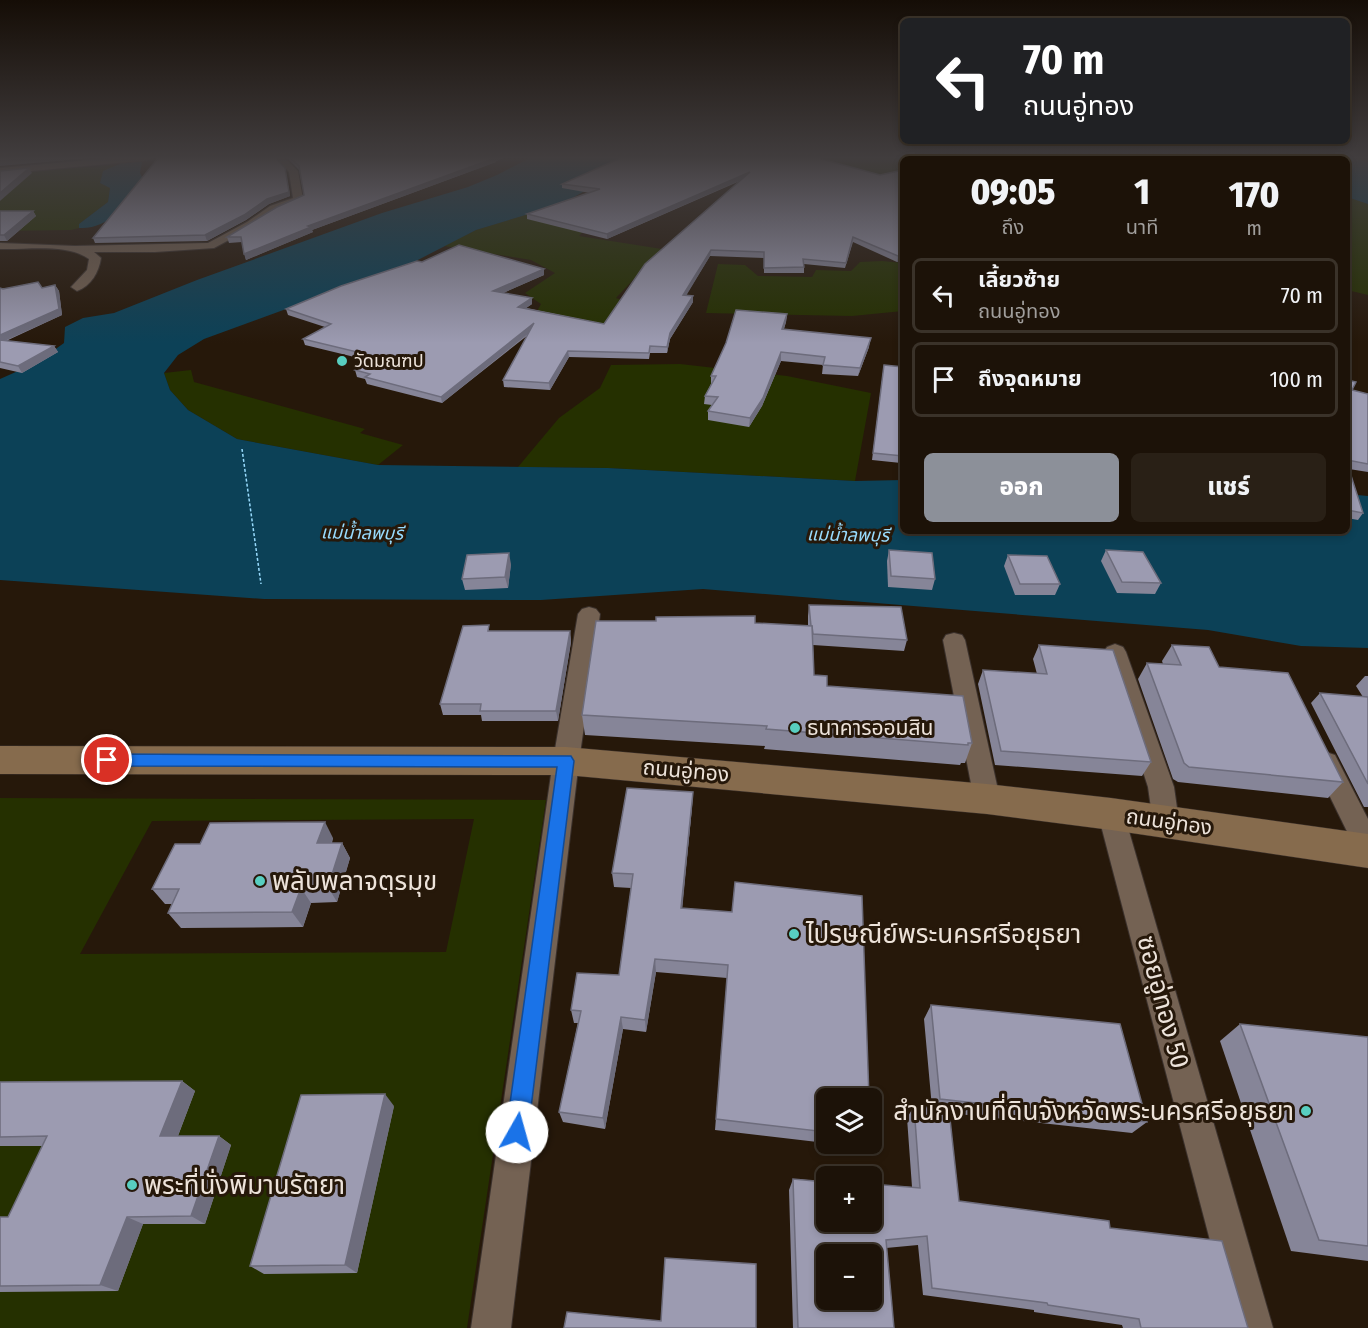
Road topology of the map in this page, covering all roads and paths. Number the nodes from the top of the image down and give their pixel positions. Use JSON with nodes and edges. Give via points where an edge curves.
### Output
{"nodes":[{"id":1,"x":257,"y":219,"type":"edge"},
{"id":2,"x":0,"y":246,"type":"edge"},
{"id":3,"x":21,"y":246,"type":"junction"},
{"id":4,"x":76,"y":249,"type":"junction"},
{"id":5,"x":0,"y":256,"type":"edge"},
{"id":6,"x":77,"y":287,"type":"dead end"},
{"id":7,"x":588,"y":614,"type":"dead end"},
{"id":8,"x":954,"y":640,"type":"dead end"},
{"id":9,"x":1115,"y":652,"type":"edge"},
{"id":10,"x":1317,"y":743,"type":"edge"},
{"id":11,"x":0,"y":760,"type":"edge"},
{"id":12,"x":566,"y":761,"type":"junction"},
{"id":13,"x":987,"y":799,"type":"junction"},
{"id":14,"x":1111,"y":814,"type":"junction"},
{"id":15,"x":1166,"y":822,"type":"junction"},
{"id":16,"x":1368,"y":846,"type":"edge"},
{"id":17,"x":1368,"y":851,"type":"edge"},
{"id":18,"x":491,"y":1328,"type":"edge"},
{"id":19,"x":1253,"y":1328,"type":"edge"}],
"edges":[{"from":1,"to":4,"type":"street","via":[[217,243],[183,248]]},
{"from":2,"to":3,"type":"street"},
{"from":3,"to":4,"type":"street"},
{"from":3,"to":5,"type":"street"},
{"from":4,"to":6,"type":"street","via":[[90,252],[95,258],[93,271]]},
{"from":7,"to":12,"type":"street"},
{"from":8,"to":13,"type":"street"},
{"from":9,"to":15,"type":"street","via":[[1161,787]]},
{"from":10,"to":16,"type":"street"},
{"from":11,"to":12,"type":"main road","name":"ถนนอู่ทอง"},
{"from":12,"to":13,"type":"main road","name":"ถนนอู่ทอง"},
{"from":12,"to":18,"type":"street"},
{"from":13,"to":14,"type":"main road","name":"ถนนอู่ทอง"},
{"from":14,"to":15,"type":"main road","name":"ถนนอู่ทอง"},
{"from":14,"to":19,"type":"street","name":"ซอยอู่ทอง 50"},
{"from":15,"to":17,"type":"main road","name":"ถนนอู่ทอง"}]}
